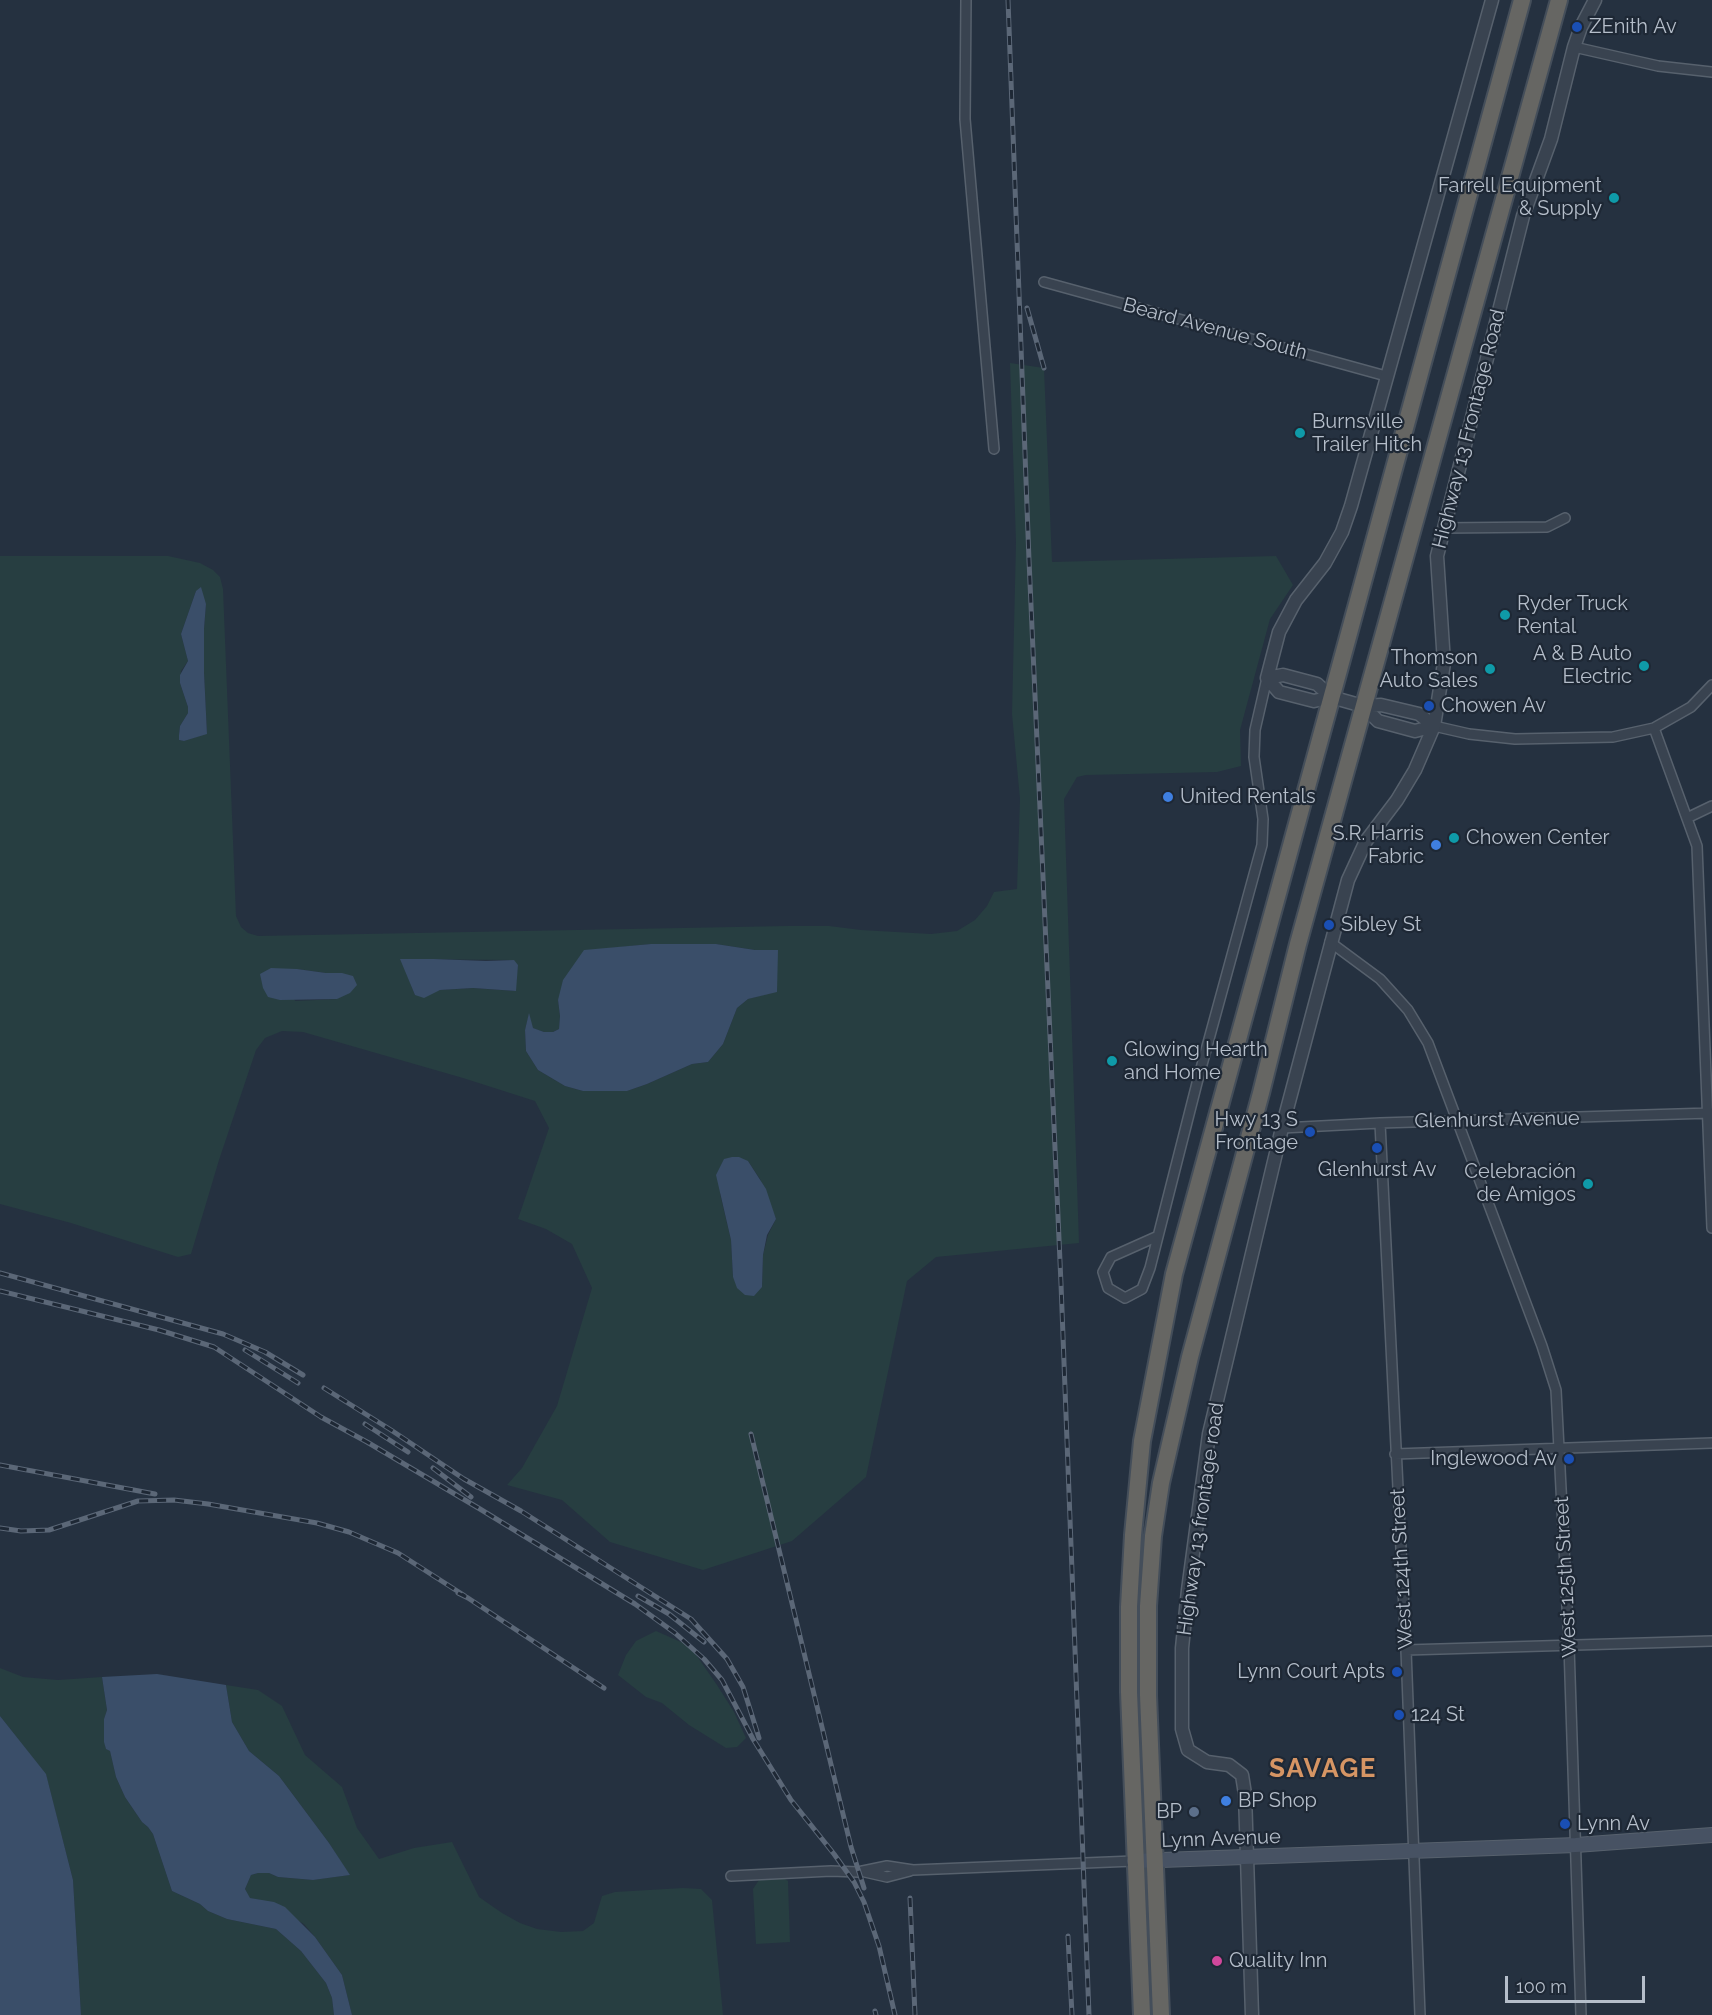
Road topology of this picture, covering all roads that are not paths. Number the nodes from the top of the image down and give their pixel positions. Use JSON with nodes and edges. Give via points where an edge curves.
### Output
{"nodes":[{"id":1,"x":966,"y":0,"type":"edge"},
{"id":2,"x":1492,"y":0,"type":"edge"},
{"id":3,"x":1521,"y":0,"type":"edge"},
{"id":4,"x":1559,"y":0,"type":"edge"},
{"id":5,"x":1595,"y":0,"type":"edge"},
{"id":6,"x":1574,"y":47,"type":"junction"},
{"id":7,"x":1712,"y":72,"type":"edge"},
{"id":8,"x":1044,"y":282,"type":"dead end"},
{"id":9,"x":1386,"y":376,"type":"junction"},
{"id":10,"x":994,"y":449,"type":"dead end"},
{"id":11,"x":1565,"y":518,"type":"dead end"},
{"id":12,"x":1444,"y":528,"type":"junction"},
{"id":13,"x":1267,"y":678,"type":"junction"},
{"id":14,"x":1712,"y":685,"type":"edge"},
{"id":15,"x":1331,"y":698,"type":"junction"},
{"id":16,"x":1363,"y":706,"type":"junction"},
{"id":17,"x":1434,"y":726,"type":"junction"},
{"id":18,"x":1654,"y":728,"type":"junction"},
{"id":19,"x":1712,"y":806,"type":"edge"},
{"id":20,"x":1687,"y":818,"type":"junction"},
{"id":21,"x":1330,"y":942,"type":"junction"},
{"id":22,"x":1710,"y":1114,"type":"edge"},
{"id":23,"x":1457,"y":1120,"type":"junction"},
{"id":24,"x":1380,"y":1123,"type":"junction"},
{"id":25,"x":1282,"y":1128,"type":"junction"},
{"id":26,"x":1712,"y":1228,"type":"edge"},
{"id":27,"x":1158,"y":1236,"type":"junction"},
{"id":28,"x":1712,"y":1443,"type":"edge"},
{"id":29,"x":1560,"y":1448,"type":"junction"},
{"id":30,"x":1395,"y":1454,"type":"junction"},
{"id":31,"x":1712,"y":1641,"type":"edge"},
{"id":32,"x":1569,"y":1646,"type":"junction"},
{"id":33,"x":1406,"y":1650,"type":"junction"},
{"id":34,"x":1712,"y":1834,"type":"edge"},
{"id":35,"x":1576,"y":1845,"type":"junction"},
{"id":36,"x":1414,"y":1852,"type":"junction"},
{"id":37,"x":1246,"y":1858,"type":"junction"},
{"id":38,"x":1134,"y":1861,"type":"junction"},
{"id":39,"x":1154,"y":1861,"type":"junction"},
{"id":40,"x":731,"y":1876,"type":"dead end"},
{"id":41,"x":1142,"y":2015,"type":"edge"},
{"id":42,"x":1161,"y":2015,"type":"edge"},
{"id":43,"x":1252,"y":2015,"type":"edge"},
{"id":44,"x":1420,"y":2015,"type":"edge"},
{"id":45,"x":1581,"y":2015,"type":"edge"}],
"edges":[{"from":1,"to":10,"type":"street","via":[[964,119]]},
{"from":2,"to":9,"type":"street"},
{"from":3,"to":15,"type":"highway"},
{"from":4,"to":16,"type":"highway"},
{"from":5,"to":6,"type":"street","name":"Highway 13 Frontage Road"},
{"from":6,"to":7,"type":"street","via":[[1658,66]]},
{"from":6,"to":12,"type":"street","name":"Highway 13 Frontage Road","via":[[1551,139],[1523,216]]},
{"from":8,"to":9,"type":"street","name":"Beard Avenue South"},
{"from":9,"to":13,"type":"street","via":[[1342,532],[1279,632]]},
{"from":11,"to":12,"type":"street","via":[[1546,527]]},
{"from":12,"to":17,"type":"street","name":"Highway 13 Frontage Road","via":[[1437,556],[1444,663]]},
{"from":13,"to":15,"type":"street","via":[[1283,675],[1317,684]]},
{"from":13,"to":15,"type":"street","via":[[1279,692],[1314,701]]},
{"from":13,"to":27,"type":"street","via":[[1254,739],[1262,845]]},
{"from":14,"to":18,"type":"street","via":[[1691,707]]},
{"from":15,"to":16,"type":"street"},
{"from":15,"to":38,"type":"highway","via":[[1174,1274],[1142,1441],[1129,1607]]},
{"from":16,"to":17,"type":"street","via":[[1387,724],[1415,731]]},
{"from":16,"to":39,"type":"highway","via":[[1190,1357],[1161,1483],[1148,1606]]},
{"from":17,"to":18,"type":"street","via":[[1515,739],[1613,737]]},
{"from":17,"to":21,"type":"street","name":"Highway 13 Frontage Road","via":[[1415,770],[1366,841],[1348,880]]},
{"from":18,"to":20,"type":"street"},
{"from":19,"to":20,"type":"street"},
{"from":20,"to":22,"type":"street","via":[[1697,846]]},
{"from":21,"to":23,"type":"street","name":"West 125th Street","via":[[1380,979],[1408,1010],[1428,1043]]},
{"from":21,"to":25,"type":"street","name":"Highway 13 Frontage Road"},
{"from":22,"to":23,"type":"street","name":"Glenhurst Avenue"},
{"from":22,"to":26,"type":"street"},
{"from":23,"to":24,"type":"street","name":"Glenhurst Avenue"},
{"from":23,"to":29,"type":"street","name":"West 125th Street","via":[[1556,1390]]},
{"from":24,"to":25,"type":"street","name":"Glenhurst Avenue"},
{"from":24,"to":30,"type":"street","name":"West 124th Street"},
{"from":25,"to":37,"type":"street","name":"Highway 13 frontage road","via":[[1209,1434],[1182,1648],[1182,1729],[1188,1750],[1207,1762],[1229,1765],[1242,1775]]},
{"from":27,"to":27,"type":"street","via":[[1111,1257],[1103,1272],[1108,1288],[1125,1298],[1142,1289]]},
{"from":28,"to":29,"type":"street"},
{"from":29,"to":30,"type":"street"},
{"from":29,"to":32,"type":"street","name":"West 125th Street"},
{"from":30,"to":33,"type":"street","name":"West 124th Street"},
{"from":31,"to":32,"type":"street"},
{"from":32,"to":33,"type":"street"},
{"from":32,"to":35,"type":"street","name":"West 125th Street"},
{"from":33,"to":36,"type":"street","name":"West 124th Street"},
{"from":34,"to":35,"type":"main road","name":"Lynn Avenue"},
{"from":35,"to":36,"type":"main road","name":"Lynn Avenue"},
{"from":35,"to":45,"type":"street","name":"West 125th Street"},
{"from":36,"to":37,"type":"main road","name":"Lynn Avenue"},
{"from":36,"to":44,"type":"street","name":"West 124th Street"},
{"from":37,"to":39,"type":"main road","name":"Lynn Avenue"},
{"from":37,"to":43,"type":"street"},
{"from":38,"to":39,"type":"main road","name":"Lynn Avenue"},
{"from":38,"to":40,"type":"street","name":"Lynn Avenue","via":[[913,1870],[887,1866],[863,1872]]},
{"from":38,"to":41,"type":"highway"},
{"from":39,"to":42,"type":"highway"}]}
